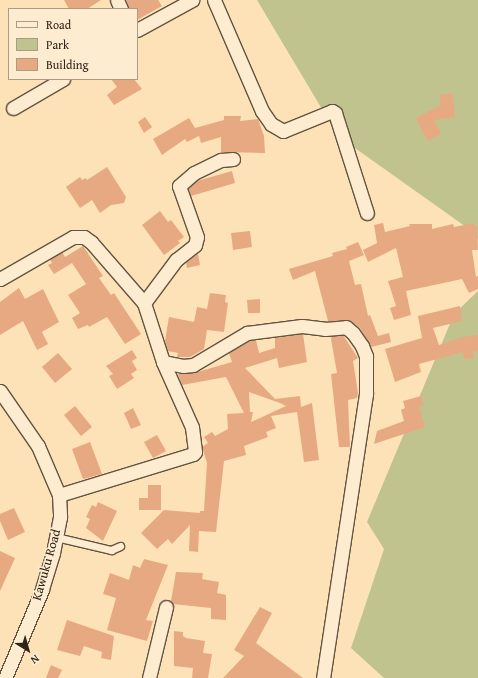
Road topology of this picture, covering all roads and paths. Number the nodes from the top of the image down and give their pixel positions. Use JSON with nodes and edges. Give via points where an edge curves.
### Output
{"nodes":[{"id":1,"x":192,"y":0,"type":"edge"},
{"id":2,"x":214,"y":0,"type":"edge"},
{"id":3,"x":138,"y":29,"type":"edge"},
{"id":4,"x":61,"y":80,"type":"edge"},
{"id":5,"x":13,"y":108,"type":"dead end"},
{"id":6,"x":233,"y":159,"type":"dead end"},
{"id":7,"x":367,"y":213,"type":"dead end"},
{"id":8,"x":0,"y":279,"type":"edge"},
{"id":9,"x":144,"y":303,"type":"junction"},
{"id":10,"x":163,"y":362,"type":"junction"},
{"id":11,"x":0,"y":391,"type":"edge"},
{"id":12,"x":59,"y":495,"type":"junction"},
{"id":13,"x":56,"y":537,"type":"junction"},
{"id":14,"x":120,"y":546,"type":"dead end"},
{"id":15,"x":166,"y":607,"type":"dead end"},
{"id":16,"x":0,"y":658,"type":"edge"},
{"id":17,"x":14,"y":658,"type":"junction"},
{"id":18,"x":5,"y":678,"type":"edge"},
{"id":19,"x":149,"y":678,"type":"edge"},
{"id":20,"x":323,"y":678,"type":"edge"}],
"edges":[{"from":1,"to":3,"type":"street"},
{"from":2,"to":7,"type":"street","via":[[262,111],[271,124],[283,131],[332,111],[335,113]]},
{"from":4,"to":5,"type":"street"},
{"from":6,"to":9,"type":"street","via":[[221,160],[194,173],[179,186],[197,238],[195,245],[176,260]]},
{"from":8,"to":9,"type":"street","via":[[80,236],[92,242]]},
{"from":9,"to":10,"type":"street"},
{"from":10,"to":12,"type":"street","via":[[192,427],[195,452]]},
{"from":10,"to":20,"type":"street","via":[[192,365],[247,333],[302,326],[325,329],[346,327],[362,346],[366,356],[366,394]]},
{"from":11,"to":12,"type":"street","name":"Kawuku Road","via":[[38,446]]},
{"from":12,"to":13,"type":"street","name":"Kawuku Road","via":[[60,517]]},
{"from":13,"to":14,"type":"lane","via":[[111,550]]},
{"from":13,"to":17,"type":"street","name":"Kawuku Road","via":[[42,590]]},
{"from":15,"to":19,"type":"street"},
{"from":16,"to":17,"type":"street"},
{"from":17,"to":18,"type":"street","name":"Kawuku Road"}]}
